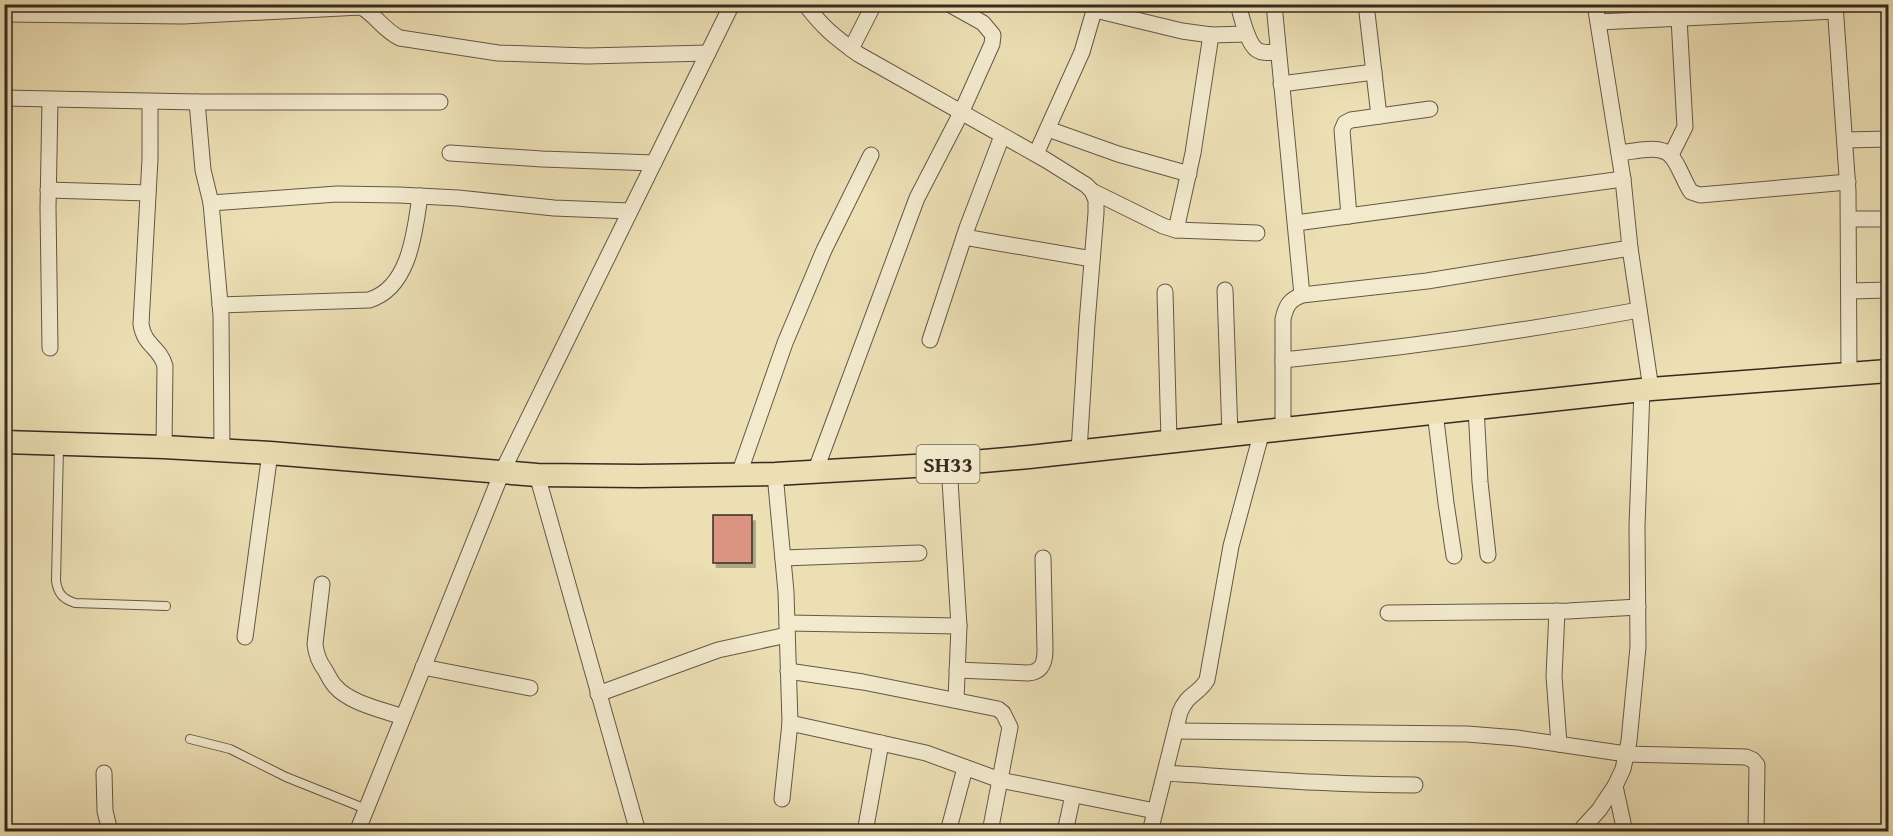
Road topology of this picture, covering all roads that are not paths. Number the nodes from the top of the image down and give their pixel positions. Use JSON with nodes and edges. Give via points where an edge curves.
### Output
{"nodes":[{"id":1,"x":805,"y":4,"type":"edge"},
{"id":2,"x":874,"y":4,"type":"edge"},
{"id":3,"x":948,"y":4,"type":"edge"},
{"id":4,"x":1235,"y":4,"type":"edge"},
{"id":5,"x":1274,"y":4,"type":"edge"},
{"id":6,"x":1366,"y":4,"type":"edge"},
{"id":7,"x":1595,"y":4,"type":"edge"},
{"id":8,"x":727,"y":7,"type":"edge"},
{"id":9,"x":1096,"y":7,"type":"edge"},
{"id":10,"x":1835,"y":8,"type":"edge"},
{"id":11,"x":1730,"y":10,"type":"edge"},
{"id":12,"x":4,"y":14,"type":"edge"},
{"id":13,"x":1679,"y":18,"type":"junction"},
{"id":14,"x":1598,"y":22,"type":"junction"},
{"id":15,"x":1247,"y":34,"type":"junction"},
{"id":16,"x":1210,"y":35,"type":"junction"},
{"id":17,"x":851,"y":49,"type":"junction"},
{"id":18,"x":1278,"y":52,"type":"junction"},
{"id":19,"x":708,"y":53,"type":"junction"},
{"id":20,"x":1374,"y":72,"type":"junction"},
{"id":21,"x":1281,"y":84,"type":"junction"},
{"id":22,"x":4,"y":98,"type":"edge"},
{"id":23,"x":50,"y":100,"type":"junction"},
{"id":24,"x":150,"y":102,"type":"junction"},
{"id":25,"x":196,"y":102,"type":"junction"},
{"id":26,"x":440,"y":102,"type":"dead end"},
{"id":27,"x":1430,"y":109,"type":"dead end"},
{"id":28,"x":960,"y":112,"type":"junction"},
{"id":29,"x":1379,"y":116,"type":"junction"},
{"id":30,"x":1048,"y":129,"type":"junction"},
{"id":31,"x":1002,"y":136,"type":"junction"},
{"id":32,"x":1888,"y":139,"type":"edge"},
{"id":33,"x":1845,"y":140,"type":"junction"},
{"id":34,"x":450,"y":153,"type":"dead end"},
{"id":35,"x":1619,"y":153,"type":"junction"},
{"id":36,"x":1036,"y":154,"type":"junction"},
{"id":37,"x":871,"y":155,"type":"dead end"},
{"id":38,"x":1671,"y":155,"type":"junction"},
{"id":39,"x":654,"y":163,"type":"junction"},
{"id":40,"x":1189,"y":174,"type":"junction"},
{"id":41,"x":1623,"y":179,"type":"junction"},
{"id":42,"x":1848,"y":182,"type":"junction"},
{"id":43,"x":48,"y":190,"type":"junction"},
{"id":44,"x":1092,"y":191,"type":"junction"},
{"id":45,"x":148,"y":193,"type":"junction"},
{"id":46,"x":420,"y":196,"type":"junction"},
{"id":47,"x":211,"y":203,"type":"junction"},
{"id":48,"x":630,"y":211,"type":"junction"},
{"id":49,"x":1349,"y":216,"type":"junction"},
{"id":50,"x":1849,"y":219,"type":"junction"},
{"id":51,"x":1888,"y":219,"type":"edge"},
{"id":52,"x":1296,"y":223,"type":"junction"},
{"id":53,"x":1176,"y":230,"type":"junction"},
{"id":54,"x":1257,"y":233,"type":"dead end"},
{"id":55,"x":964,"y":237,"type":"junction"},
{"id":56,"x":1630,"y":248,"type":"junction"},
{"id":57,"x":1092,"y":259,"type":"junction"},
{"id":58,"x":1225,"y":290,"type":"dead end"},
{"id":59,"x":1888,"y":290,"type":"edge"},
{"id":60,"x":1850,"y":291,"type":"junction"},
{"id":61,"x":1165,"y":292,"type":"dead end"},
{"id":62,"x":1302,"y":295,"type":"junction"},
{"id":63,"x":220,"y":305,"type":"junction"},
{"id":64,"x":1639,"y":310,"type":"junction"},
{"id":65,"x":930,"y":340,"type":"dead end"},
{"id":66,"x":50,"y":348,"type":"dead end"},
{"id":67,"x":1283,"y":360,"type":"junction"},
{"id":68,"x":1888,"y":371,"type":"edge"},
{"id":69,"x":1849,"y":374,"type":"junction"},
{"id":70,"x":1646,"y":390,"type":"junction"},
{"id":71,"x":1476,"y":408,"type":"junction"},
{"id":72,"x":1435,"y":412,"type":"junction"},
{"id":73,"x":1273,"y":429,"type":"junction"},
{"id":74,"x":1230,"y":435,"type":"junction"},
{"id":75,"x":1169,"y":441,"type":"junction"},
{"id":76,"x":4,"y":442,"type":"edge"},
{"id":77,"x":59,"y":443,"type":"junction"},
{"id":78,"x":164,"y":447,"type":"junction"},
{"id":79,"x":222,"y":450,"type":"junction"},
{"id":80,"x":1079,"y":452,"type":"junction"},
{"id":81,"x":270,"y":453,"type":"junction"},
{"id":82,"x":949,"y":464,"type":"junction"},
{"id":83,"x":502,"y":472,"type":"junction"},
{"id":84,"x":815,"y":472,"type":"junction"},
{"id":85,"x":739,"y":474,"type":"junction"},
{"id":86,"x":775,"y":474,"type":"junction"},
{"id":87,"x":537,"y":475,"type":"junction"},
{"id":88,"x":919,"y":553,"type":"dead end"},
{"id":89,"x":1488,"y":555,"type":"dead end"},
{"id":90,"x":1455,"y":556,"type":"dead end"},
{"id":91,"x":783,"y":558,"type":"junction"},
{"id":92,"x":1043,"y":558,"type":"dead end"},
{"id":93,"x":322,"y":584,"type":"dead end"},
{"id":94,"x":166,"y":606,"type":"dead end"},
{"id":95,"x":1638,"y":607,"type":"junction"},
{"id":96,"x":1557,"y":611,"type":"junction"},
{"id":97,"x":1388,"y":613,"type":"dead end"},
{"id":98,"x":959,"y":626,"type":"junction"},
{"id":99,"x":787,"y":629,"type":"junction"},
{"id":100,"x":245,"y":637,"type":"dead end"},
{"id":101,"x":423,"y":667,"type":"junction"},
{"id":102,"x":957,"y":670,"type":"junction"},
{"id":103,"x":788,"y":671,"type":"junction"},
{"id":104,"x":530,"y":688,"type":"dead end"},
{"id":105,"x":598,"y":694,"type":"junction"},
{"id":106,"x":956,"y":700,"type":"junction"},
{"id":107,"x":403,"y":717,"type":"junction"},
{"id":108,"x":790,"y":723,"type":"junction"},
{"id":109,"x":1176,"y":730,"type":"junction"},
{"id":110,"x":190,"y":739,"type":"dead end"},
{"id":111,"x":880,"y":743,"type":"junction"},
{"id":112,"x":1558,"y":744,"type":"junction"},
{"id":113,"x":1626,"y":754,"type":"junction"},
{"id":114,"x":965,"y":768,"type":"junction"},
{"id":115,"x":104,"y":773,"type":"dead end"},
{"id":116,"x":1165,"y":773,"type":"junction"},
{"id":117,"x":1000,"y":780,"type":"junction"},
{"id":118,"x":1415,"y":785,"type":"dead end"},
{"id":119,"x":1615,"y":786,"type":"junction"},
{"id":120,"x":1073,"y":795,"type":"junction"},
{"id":121,"x":782,"y":799,"type":"dead end"},
{"id":122,"x":366,"y":809,"type":"junction"},
{"id":123,"x":1155,"y":811,"type":"junction"},
{"id":124,"x":110,"y":831,"type":"edge"},
{"id":125,"x":357,"y":831,"type":"edge"},
{"id":126,"x":638,"y":831,"type":"edge"},
{"id":127,"x":865,"y":831,"type":"edge"},
{"id":128,"x":948,"y":831,"type":"edge"},
{"id":129,"x":990,"y":831,"type":"edge"},
{"id":130,"x":1065,"y":831,"type":"edge"},
{"id":131,"x":1150,"y":831,"type":"edge"},
{"id":132,"x":1579,"y":831,"type":"edge"},
{"id":133,"x":1625,"y":831,"type":"edge"},
{"id":134,"x":1756,"y":831,"type":"edge"}],
"edges":[{"from":1,"to":17,"type":"street","via":[[832,36]]},
{"from":2,"to":17,"type":"street"},
{"from":3,"to":28,"type":"street","via":[[983,23],[993,35]]},
{"from":4,"to":15,"type":"street"},
{"from":5,"to":18,"type":"street"},
{"from":6,"to":20,"type":"street"},
{"from":7,"to":14,"type":"street"},
{"from":8,"to":19,"type":"street"},
{"from":9,"to":16,"type":"street"},
{"from":9,"to":30,"type":"street","via":[[1082,52]]},
{"from":10,"to":11,"type":"street"},
{"from":10,"to":33,"type":"street"},
{"from":11,"to":13,"type":"street"},
{"from":12,"to":19,"type":"street","via":[[183,16],[361,7],[400,38],[498,53]]},
{"from":13,"to":14,"type":"street"},
{"from":13,"to":38,"type":"street","via":[[1685,127]]},
{"from":14,"to":35,"type":"street"},
{"from":15,"to":16,"type":"street"},
{"from":15,"to":18,"type":"street","via":[[1257,51]]},
{"from":16,"to":40,"type":"street"},
{"from":17,"to":28,"type":"street"},
{"from":18,"to":21,"type":"street"},
{"from":19,"to":39,"type":"street"},
{"from":20,"to":21,"type":"street"},
{"from":20,"to":29,"type":"street"},
{"from":21,"to":52,"type":"street"},
{"from":22,"to":23,"type":"street"},
{"from":23,"to":24,"type":"street"},
{"from":23,"to":43,"type":"street"},
{"from":24,"to":25,"type":"street"},
{"from":24,"to":45,"type":"street"},
{"from":25,"to":26,"type":"street"},
{"from":25,"to":47,"type":"street","via":[[203,170]]},
{"from":27,"to":29,"type":"street"},
{"from":28,"to":31,"type":"street"},
{"from":28,"to":84,"type":"street","via":[[917,198]]},
{"from":29,"to":49,"type":"street","via":[[1351,120],[1342,130]]},
{"from":30,"to":36,"type":"street"},
{"from":30,"to":40,"type":"street"},
{"from":31,"to":36,"type":"street"},
{"from":31,"to":55,"type":"street"},
{"from":32,"to":33,"type":"street"},
{"from":33,"to":42,"type":"street"},
{"from":34,"to":39,"type":"street"},
{"from":35,"to":38,"type":"street","via":[[1663,150]]},
{"from":35,"to":41,"type":"street"},
{"from":36,"to":44,"type":"street"},
{"from":37,"to":85,"type":"street","via":[[824,250],[785,343]]},
{"from":38,"to":42,"type":"street","via":[[1690,192],[1700,195]]},
{"from":39,"to":48,"type":"street"},
{"from":40,"to":53,"type":"street"},
{"from":41,"to":49,"type":"street"},
{"from":41,"to":56,"type":"street"},
{"from":42,"to":50,"type":"street"},
{"from":43,"to":45,"type":"street"},
{"from":43,"to":66,"type":"street"},
{"from":44,"to":53,"type":"street"},
{"from":44,"to":57,"type":"street","via":[[1096,200]]},
{"from":45,"to":78,"type":"street","via":[[141,324],[142,334],[165,366]]},
{"from":46,"to":47,"type":"street","via":[[337,194]]},
{"from":46,"to":48,"type":"street"},
{"from":46,"to":63,"type":"street","via":[[409,255],[396,280],[377,297]]},
{"from":47,"to":63,"type":"street"},
{"from":48,"to":83,"type":"street"},
{"from":49,"to":52,"type":"street"},
{"from":50,"to":51,"type":"street"},
{"from":50,"to":60,"type":"street"},
{"from":52,"to":62,"type":"street"},
{"from":53,"to":54,"type":"street"},
{"from":55,"to":57,"type":"street"},
{"from":55,"to":65,"type":"street"},
{"from":56,"to":62,"type":"street","via":[[1427,281]]},
{"from":56,"to":64,"type":"street"},
{"from":57,"to":80,"type":"street"},
{"from":58,"to":74,"type":"street"},
{"from":59,"to":60,"type":"street"},
{"from":60,"to":69,"type":"street"},
{"from":61,"to":75,"type":"street"},
{"from":62,"to":67,"type":"street","via":[[1291,299],[1286,307]]},
{"from":63,"to":79,"type":"street"},
{"from":64,"to":67,"type":"street","via":[[1538,329]]},
{"from":64,"to":70,"type":"street"},
{"from":67,"to":73,"type":"street"},
{"from":68,"to":69,"type":"main road","number":"SH33"},
{"from":69,"to":70,"type":"main road","number":"SH33"},
{"from":70,"to":71,"type":"main road","number":"SH33"},
{"from":70,"to":95,"type":"street","via":[[1637,526]]},
{"from":71,"to":72,"type":"main road","number":"SH33"},
{"from":71,"to":89,"type":"street"},
{"from":72,"to":73,"type":"main road","number":"SH33"},
{"from":72,"to":90,"type":"street"},
{"from":73,"to":74,"type":"main road","number":"SH33"},
{"from":73,"to":109,"type":"street","via":[[1231,546],[1207,680],[1184,701]]},
{"from":74,"to":75,"type":"main road","number":"SH33"},
{"from":75,"to":80,"type":"main road","number":"SH33"},
{"from":76,"to":77,"type":"main road","number":"SH33"},
{"from":77,"to":78,"type":"main road","number":"SH33"},
{"from":77,"to":94,"type":"lane","via":[[56,580],[61,595],[75,603]]},
{"from":78,"to":79,"type":"main road","number":"SH33"},
{"from":79,"to":81,"type":"main road","number":"SH33"},
{"from":80,"to":82,"type":"main road","number":"SH33"},
{"from":81,"to":83,"type":"main road","number":"SH33"},
{"from":81,"to":100,"type":"street"},
{"from":82,"to":84,"type":"main road","number":"SH33"},
{"from":82,"to":98,"type":"street"},
{"from":83,"to":87,"type":"main road","number":"SH33"},
{"from":83,"to":101,"type":"street"},
{"from":84,"to":86,"type":"main road","number":"SH33"},
{"from":85,"to":86,"type":"main road","number":"SH33"},
{"from":85,"to":87,"type":"main road","number":"SH33"},
{"from":86,"to":91,"type":"street"},
{"from":87,"to":105,"type":"street"},
{"from":88,"to":91,"type":"street"},
{"from":91,"to":99,"type":"street"},
{"from":92,"to":102,"type":"street","via":[[1042,667],[1028,674]]},
{"from":93,"to":107,"type":"street","via":[[316,654],[334,686],[363,703]]},
{"from":95,"to":96,"type":"street"},
{"from":95,"to":113,"type":"street","via":[[1638,647]]},
{"from":96,"to":97,"type":"street"},
{"from":96,"to":112,"type":"street","via":[[1554,675]]},
{"from":98,"to":99,"type":"street"},
{"from":98,"to":102,"type":"street"},
{"from":99,"to":103,"type":"street"},
{"from":99,"to":105,"type":"street"},
{"from":101,"to":104,"type":"street"},
{"from":101,"to":107,"type":"street"},
{"from":102,"to":106,"type":"street"},
{"from":103,"to":106,"type":"street"},
{"from":103,"to":108,"type":"street"},
{"from":105,"to":126,"type":"street"},
{"from":106,"to":117,"type":"street","via":[[998,709],[1008,720],[1010,728]]},
{"from":107,"to":122,"type":"street"},
{"from":108,"to":111,"type":"street"},
{"from":108,"to":121,"type":"street"},
{"from":109,"to":112,"type":"street","via":[[1467,734]]},
{"from":109,"to":116,"type":"street"},
{"from":110,"to":122,"type":"lane","via":[[230,749],[286,777]]},
{"from":111,"to":114,"type":"street","via":[[926,753]]},
{"from":111,"to":127,"type":"street"},
{"from":112,"to":113,"type":"street"},
{"from":113,"to":119,"type":"street"},
{"from":113,"to":134,"type":"street","via":[[1754,760]]},
{"from":114,"to":117,"type":"street"},
{"from":114,"to":128,"type":"street"},
{"from":115,"to":124,"type":"street"},
{"from":116,"to":118,"type":"street"},
{"from":116,"to":123,"type":"street"},
{"from":117,"to":120,"type":"street"},
{"from":117,"to":129,"type":"street"},
{"from":119,"to":132,"type":"street"},
{"from":119,"to":133,"type":"street"},
{"from":120,"to":123,"type":"street"},
{"from":120,"to":130,"type":"street"},
{"from":122,"to":125,"type":"street"},
{"from":123,"to":131,"type":"street"}]}
